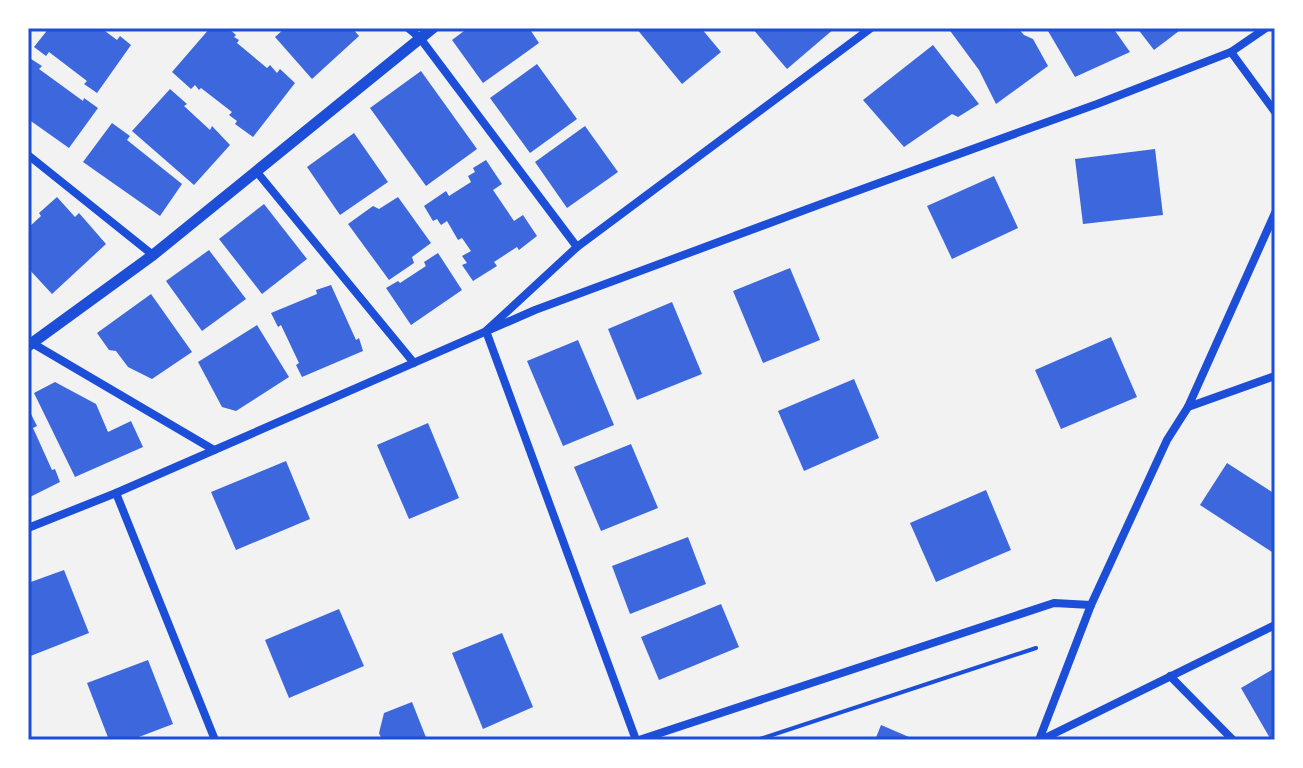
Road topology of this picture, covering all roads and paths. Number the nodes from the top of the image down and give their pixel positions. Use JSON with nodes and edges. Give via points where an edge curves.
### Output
{"nodes":[{"id":1,"x":408,"y":28,"type":"edge"},
{"id":2,"x":433,"y":28,"type":"edge"},
{"id":3,"x":870,"y":28,"type":"edge"},
{"id":4,"x":1266,"y":28,"type":"edge"},
{"id":5,"x":420,"y":38,"type":"junction"},
{"id":6,"x":1231,"y":52,"type":"junction"},
{"id":7,"x":1275,"y":112,"type":"edge"},
{"id":8,"x":28,"y":155,"type":"edge"},
{"id":9,"x":256,"y":171,"type":"junction"},
{"id":10,"x":1275,"y":215,"type":"edge"},
{"id":11,"x":577,"y":247,"type":"junction"},
{"id":12,"x":153,"y":255,"type":"junction"},
{"id":13,"x":486,"y":331,"type":"junction"},
{"id":14,"x":30,"y":344,"type":"edge"},
{"id":15,"x":414,"y":363,"type":"junction"},
{"id":16,"x":1275,"y":376,"type":"edge"},
{"id":17,"x":1188,"y":407,"type":"junction"},
{"id":18,"x":214,"y":450,"type":"junction"},
{"id":19,"x":116,"y":493,"type":"junction"},
{"id":20,"x":28,"y":528,"type":"edge"},
{"id":21,"x":1091,"y":605,"type":"junction"},
{"id":22,"x":1275,"y":625,"type":"edge"},
{"id":23,"x":1036,"y":648,"type":"dead end"},
{"id":24,"x":1170,"y":676,"type":"junction"},
{"id":25,"x":215,"y":740,"type":"edge"},
{"id":26,"x":638,"y":740,"type":"edge"},
{"id":27,"x":757,"y":740,"type":"edge"},
{"id":28,"x":1040,"y":740,"type":"edge"},
{"id":29,"x":1233,"y":740,"type":"edge"}],
"edges":[{"from":1,"to":5,"type":"street"},
{"from":2,"to":5,"type":"street"},
{"from":3,"to":11,"type":"street"},
{"from":4,"to":6,"type":"street"},
{"from":5,"to":9,"type":"street"},
{"from":5,"to":11,"type":"street"},
{"from":6,"to":7,"type":"street"},
{"from":6,"to":13,"type":"street"},
{"from":8,"to":12,"type":"street"},
{"from":9,"to":12,"type":"street"},
{"from":9,"to":15,"type":"street"},
{"from":10,"to":17,"type":"street"},
{"from":11,"to":13,"type":"street"},
{"from":12,"to":14,"type":"street"},
{"from":13,"to":15,"type":"street"},
{"from":13,"to":26,"type":"street"},
{"from":14,"to":18,"type":"street"},
{"from":15,"to":18,"type":"street"},
{"from":16,"to":17,"type":"street"},
{"from":17,"to":21,"type":"street","via":[[1167,440]]},
{"from":18,"to":19,"type":"street"},
{"from":19,"to":20,"type":"street"},
{"from":19,"to":25,"type":"street"},
{"from":21,"to":26,"type":"street","via":[[1054,603]]},
{"from":21,"to":28,"type":"street"},
{"from":22,"to":24,"type":"street"},
{"from":23,"to":27,"type":"lane"},
{"from":24,"to":28,"type":"street"},
{"from":24,"to":29,"type":"street"}]}
